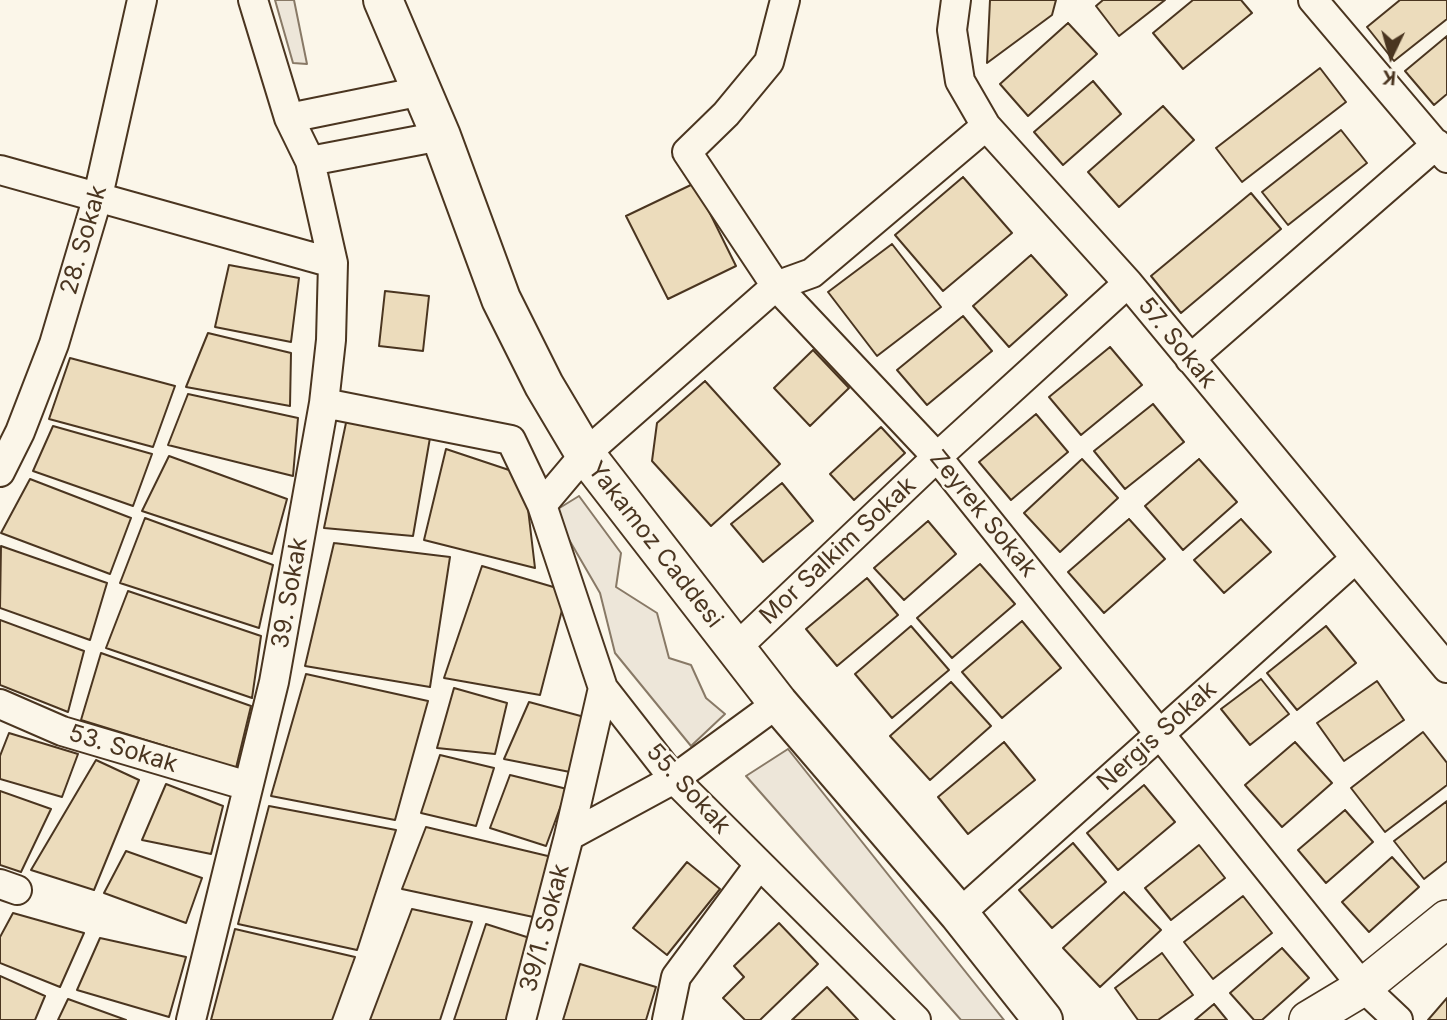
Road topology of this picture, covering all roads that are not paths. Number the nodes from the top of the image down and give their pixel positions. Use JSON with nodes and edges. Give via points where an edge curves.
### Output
{"nodes":[{"id":1,"x":142,"y":0,"type":"edge"},
{"id":2,"x":253,"y":0,"type":"edge"},
{"id":3,"x":383,"y":0,"type":"edge"},
{"id":4,"x":785,"y":0,"type":"edge"},
{"id":5,"x":956,"y":0,"type":"edge"},
{"id":6,"x":1313,"y":0,"type":"edge"},
{"id":7,"x":422,"y":91,"type":"junction"},
{"id":8,"x":289,"y":118,"type":"junction"},
{"id":9,"x":985,"y":126,"type":"junction"},
{"id":10,"x":441,"y":136,"type":"junction"},
{"id":11,"x":1442,"y":151,"type":"edge"},
{"id":12,"x":310,"y":161,"type":"junction"},
{"id":13,"x":0,"y":170,"type":"edge"},
{"id":14,"x":98,"y":196,"type":"junction"},
{"id":15,"x":333,"y":262,"type":"junction"},
{"id":16,"x":1128,"y":284,"type":"junction"},
{"id":17,"x":776,"y":286,"type":"junction"},
{"id":18,"x":1190,"y":359,"type":"junction"},
{"id":19,"x":324,"y":403,"type":"junction"},
{"id":20,"x":585,"y":454,"type":"junction"},
{"id":21,"x":937,"y":457,"type":"junction"},
{"id":22,"x":0,"y":472,"type":"edge"},
{"id":23,"x":542,"y":505,"type":"junction"},
{"id":24,"x":1354,"y":559,"type":"junction"},
{"id":25,"x":735,"y":649,"type":"junction"},
{"id":26,"x":1447,"y":668,"type":"edge"},
{"id":27,"x":603,"y":688,"type":"junction"},
{"id":28,"x":778,"y":703,"type":"junction"},
{"id":29,"x":0,"y":704,"type":"edge"},
{"id":30,"x":1160,"y":733,"type":"junction"},
{"id":31,"x":674,"y":779,"type":"junction"},
{"id":32,"x":248,"y":786,"type":"junction"},
{"id":33,"x":569,"y":836,"type":"junction"},
{"id":34,"x":759,"y":865,"type":"junction"},
{"id":35,"x":959,"y":914,"type":"junction"},
{"id":36,"x":1447,"y":919,"type":"edge"},
{"id":37,"x":1363,"y":987,"type":"junction"},
{"id":38,"x":191,"y":1020,"type":"edge"},
{"id":39,"x":521,"y":1020,"type":"edge"},
{"id":40,"x":667,"y":1020,"type":"edge"},
{"id":41,"x":916,"y":1020,"type":"edge"},
{"id":42,"x":1043,"y":1020,"type":"edge"},
{"id":43,"x":1308,"y":1020,"type":"edge"},
{"id":44,"x":1398,"y":1020,"type":"edge"}],
"edges":[{"from":1,"to":14,"type":"street","name":"28. Sokak"},
{"from":2,"to":8,"type":"street","name":"39. Sokak"},
{"from":3,"to":7,"type":"main road","name":"Yakamoz Caddesi"},
{"from":4,"to":17,"type":"street","name":"Zeyrek Sokak","via":[[769,62],[687,152]]},
{"from":5,"to":9,"type":"street","name":"57. Sokak","via":[[952,30],[960,81]]},
{"from":6,"to":11,"type":"street"},
{"from":7,"to":8,"type":"street"},
{"from":7,"to":10,"type":"main road","name":"Yakamoz Caddesi"},
{"from":8,"to":12,"type":"street","name":"39. Sokak"},
{"from":9,"to":16,"type":"street","name":"57. Sokak"},
{"from":9,"to":17,"type":"street","via":[[812,274]]},
{"from":10,"to":12,"type":"street"},
{"from":10,"to":20,"type":"main road","name":"Yakamoz Caddesi","via":[[501,299]]},
{"from":11,"to":18,"type":"street"},
{"from":12,"to":15,"type":"street","name":"39. Sokak"},
{"from":13,"to":14,"type":"street"},
{"from":14,"to":15,"type":"street"},
{"from":14,"to":22,"type":"street","name":"28. Sokak","via":[[54,344]]},
{"from":15,"to":19,"type":"street","name":"39. Sokak"},
{"from":16,"to":18,"type":"street","name":"57. Sokak"},
{"from":16,"to":21,"type":"street","name":"Mor Salkim Sokak"},
{"from":17,"to":20,"type":"street"},
{"from":17,"to":21,"type":"street","name":"Zeyrek Sokak"},
{"from":18,"to":24,"type":"street","name":"57. Sokak"},
{"from":19,"to":23,"type":"street","name":"55. Sokak","via":[[512,440]]},
{"from":19,"to":32,"type":"street","name":"39. Sokak","via":[[274,682]]},
{"from":20,"to":23,"type":"street"},
{"from":20,"to":25,"type":"main road","name":"Yakamoz Caddesi"},
{"from":21,"to":25,"type":"street","name":"Mor Salkim Sokak"},
{"from":21,"to":30,"type":"street","name":"Zeyrek Sokak"},
{"from":23,"to":27,"type":"street","name":"55. Sokak"},
{"from":24,"to":26,"type":"street","name":"57. Sokak"},
{"from":24,"to":30,"type":"street","name":"Nergis Sokak"},
{"from":25,"to":28,"type":"main road","name":"Yakamoz Caddesi"},
{"from":27,"to":31,"type":"street","name":"55. Sokak"},
{"from":27,"to":33,"type":"street","name":"39/1. Sokak"},
{"from":28,"to":31,"type":"street","name":"39/1. Sokak"},
{"from":28,"to":35,"type":"main road","name":"Yakamoz Caddesi"},
{"from":29,"to":32,"type":"street","name":"53. Sokak","via":[[62,732]]},
{"from":30,"to":35,"type":"street","name":"Nergis Sokak"},
{"from":30,"to":37,"type":"street","name":"Zeyrek Sokak"},
{"from":31,"to":33,"type":"street","name":"39/1. Sokak"},
{"from":31,"to":34,"type":"street","name":"55. Sokak"},
{"from":32,"to":38,"type":"street","name":"39. Sokak"},
{"from":33,"to":39,"type":"street","name":"39/1. Sokak"},
{"from":34,"to":40,"type":"street","via":[[676,978]]},
{"from":34,"to":41,"type":"street","name":"55. Sokak"},
{"from":35,"to":42,"type":"main road","name":"Yakamoz Caddesi"},
{"from":36,"to":37,"type":"street"},
{"from":37,"to":43,"type":"street"},
{"from":37,"to":44,"type":"street","name":"Zeyrek Sokak"}]}
